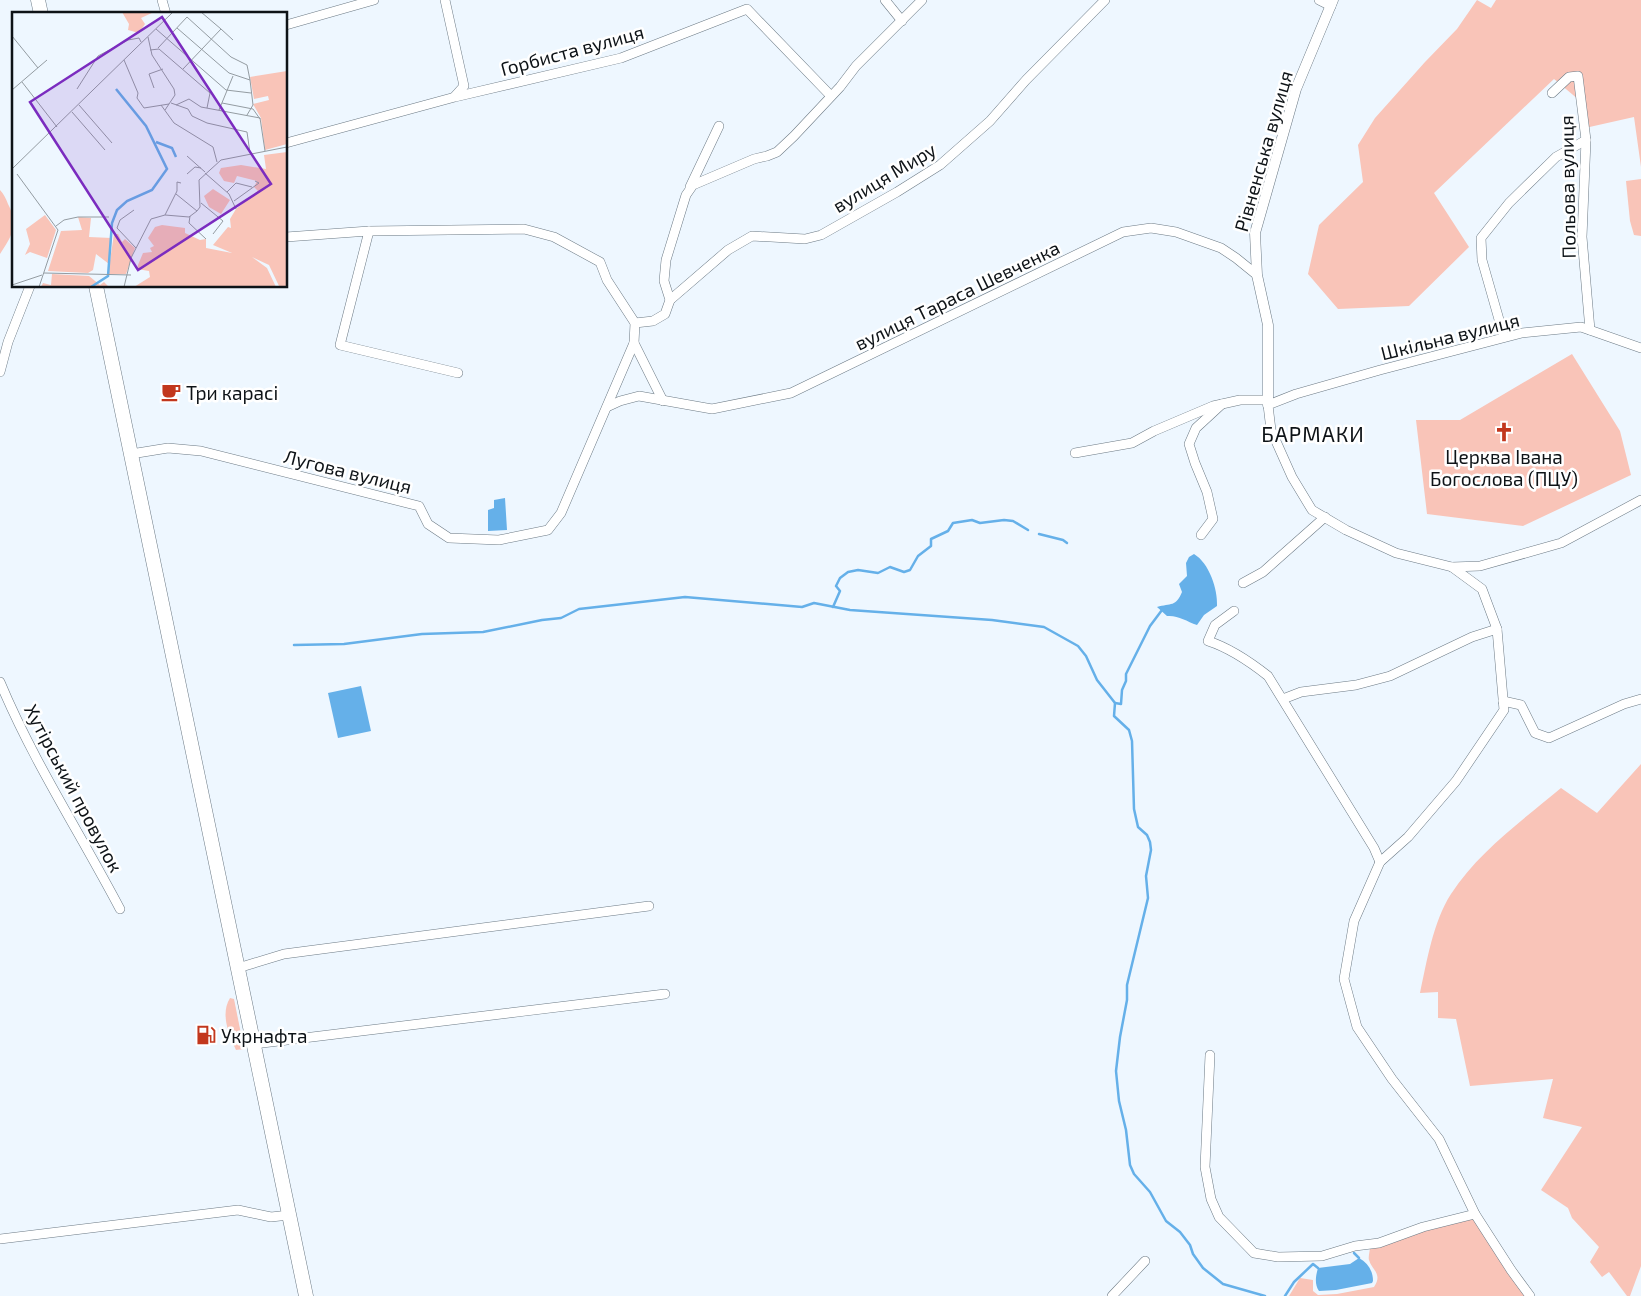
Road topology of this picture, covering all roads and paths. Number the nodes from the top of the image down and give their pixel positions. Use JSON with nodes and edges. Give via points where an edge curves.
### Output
{"nodes":[{"id":1,"x":374,"y":0,"type":"edge"},
{"id":2,"x":445,"y":0,"type":"edge"},
{"id":3,"x":885,"y":0,"type":"edge"},
{"id":4,"x":922,"y":0,"type":"edge"},
{"id":5,"x":1106,"y":0,"type":"edge"},
{"id":6,"x":1319,"y":0,"type":"edge"},
{"id":7,"x":1332,"y":3,"type":"edge"},
{"id":8,"x":902,"y":21,"type":"junction"},
{"id":9,"x":288,"y":24,"type":"edge"},
{"id":10,"x":1552,"y":94,"type":"dead end"},
{"id":11,"x":831,"y":96,"type":"junction"},
{"id":12,"x":455,"y":97,"type":"junction"},
{"id":13,"x":719,"y":126,"type":"dead end"},
{"id":14,"x":1586,"y":140,"type":"junction"},
{"id":15,"x":288,"y":142,"type":"edge"},
{"id":16,"x":689,"y":189,"type":"junction"},
{"id":17,"x":369,"y":231,"type":"junction"},
{"id":18,"x":288,"y":237,"type":"edge"},
{"id":19,"x":1257,"y":275,"type":"junction"},
{"id":20,"x":29,"y":288,"type":"edge"},
{"id":21,"x":96,"y":288,"type":"edge"},
{"id":22,"x":670,"y":300,"type":"junction"},
{"id":23,"x":635,"y":324,"type":"junction"},
{"id":24,"x":1590,"y":330,"type":"junction"},
{"id":25,"x":1504,"y":338,"type":"junction"},
{"id":26,"x":634,"y":343,"type":"junction"},
{"id":27,"x":1641,"y":348,"type":"edge"},
{"id":28,"x":0,"y":372,"type":"edge"},
{"id":29,"x":458,"y":374,"type":"dead end"},
{"id":30,"x":663,"y":401,"type":"junction"},
{"id":31,"x":1267,"y":403,"type":"junction"},
{"id":32,"x":1222,"y":404,"type":"junction"},
{"id":33,"x":607,"y":407,"type":"junction"},
{"id":34,"x":1074,"y":453,"type":"dead end"},
{"id":35,"x":131,"y":454,"type":"junction"},
{"id":36,"x":1641,"y":500,"type":"edge"},
{"id":37,"x":1325,"y":518,"type":"junction"},
{"id":38,"x":1201,"y":534,"type":"dead end"},
{"id":39,"x":1452,"y":567,"type":"junction"},
{"id":40,"x":1243,"y":583,"type":"dead end"},
{"id":41,"x":1234,"y":611,"type":"dead end"},
{"id":42,"x":1497,"y":628,"type":"junction"},
{"id":43,"x":0,"y":682,"type":"edge"},
{"id":44,"x":1283,"y":699,"type":"junction"},
{"id":45,"x":1641,"y":699,"type":"edge"},
{"id":46,"x":1503,"y":701,"type":"junction"},
{"id":47,"x":1380,"y":862,"type":"junction"},
{"id":48,"x":650,"y":906,"type":"dead end"},
{"id":49,"x":120,"y":909,"type":"dead end"},
{"id":50,"x":238,"y":968,"type":"junction"},
{"id":51,"x":665,"y":994,"type":"dead end"},
{"id":52,"x":254,"y":1044,"type":"junction"},
{"id":53,"x":1210,"y":1055,"type":"dead end"},
{"id":54,"x":1475,"y":1214,"type":"junction"},
{"id":55,"x":289,"y":1215,"type":"junction"},
{"id":56,"x":0,"y":1239,"type":"edge"},
{"id":57,"x":1145,"y":1261,"type":"dead end"},
{"id":58,"x":306,"y":1296,"type":"edge"},
{"id":59,"x":1112,"y":1296,"type":"edge"},
{"id":60,"x":1530,"y":1296,"type":"edge"}],
"edges":[{"from":1,"to":9,"type":"street"},
{"from":2,"to":12,"type":"street","via":[[464,86]]},
{"from":3,"to":8,"type":"street"},
{"from":4,"to":8,"type":"street"},
{"from":5,"to":22,"type":"street","name":"вулиця Миру","via":[[990,121],[940,165],[821,235],[805,239],[752,236],[728,250]]},
{"from":6,"to":7,"type":"street"},
{"from":7,"to":19,"type":"street","name":"Рівненська вулиця","via":[[1296,89],[1254,233]]},
{"from":8,"to":11,"type":"street"},
{"from":10,"to":14,"type":"street","name":"Польова вулиця","via":[[1569,77],[1578,76]]},
{"from":11,"to":12,"type":"street","name":"Горбиста вулиця","via":[[746,9],[622,58]]},
{"from":11,"to":16,"type":"street","via":[[777,152],[699,181]]},
{"from":12,"to":15,"type":"street","name":"Горбиста вулиця"},
{"from":13,"to":16,"type":"street"},
{"from":14,"to":24,"type":"street","name":"Польова вулиця","via":[[1582,237]]},
{"from":14,"to":25,"type":"street","via":[[1556,157],[1508,203],[1481,238],[1482,260]]},
{"from":16,"to":22,"type":"street","via":[[666,260],[664,282]]},
{"from":17,"to":18,"type":"street"},
{"from":17,"to":23,"type":"street","via":[[524,229],[554,237],[600,262],[607,280]]},
{"from":17,"to":29,"type":"street","via":[[340,345]]},
{"from":19,"to":30,"type":"street","name":"вулиця Тараса Шевченка","via":[[1221,248],[1176,232],[1151,228],[1123,232],[791,393],[712,409]]},
{"from":19,"to":31,"type":"street","name":"Рівненська вулиця","via":[[1268,325]]},
{"from":20,"to":28,"type":"street"},
{"from":21,"to":35,"type":"main road"},
{"from":22,"to":23,"type":"street","name":"вулиця Миру","via":[[665,314],[653,321]]},
{"from":23,"to":26,"type":"street"},
{"from":24,"to":25,"type":"street","name":"Шкільна вулиця","via":[[1522,333]]},
{"from":24,"to":27,"type":"street","name":"Шкільна вулиця"},
{"from":25,"to":31,"type":"street","name":"Шкільна вулиця"},
{"from":26,"to":30,"type":"street"},
{"from":26,"to":33,"type":"street","name":"Лугова вулиця"},
{"from":30,"to":33,"type":"street","name":"вулиця Тараса Шевченка","via":[[639,396]]},
{"from":31,"to":32,"type":"street","via":[[1240,400]]},
{"from":31,"to":37,"type":"street","name":"Рівненська вулиця","via":[[1271,430],[1292,477],[1312,510]]},
{"from":32,"to":34,"type":"street","via":[[1132,443]]},
{"from":32,"to":38,"type":"street","via":[[1196,428],[1189,444],[1208,492],[1212,518]]},
{"from":33,"to":35,"type":"street","name":"Лугова вулиця","via":[[561,513],[548,530],[498,540],[449,538],[428,524],[419,506],[201,451],[168,448]]},
{"from":35,"to":50,"type":"main road"},
{"from":36,"to":39,"type":"street","via":[[1561,543],[1480,566]]},
{"from":37,"to":39,"type":"street","name":"Рівненська вулиця","via":[[1396,553]]},
{"from":37,"to":40,"type":"street","via":[[1263,572]]},
{"from":39,"to":42,"type":"street","name":"Рівненська вулиця","via":[[1482,589]]},
{"from":41,"to":44,"type":"street","via":[[1215,625],[1208,641],[1245,658],[1268,676]]},
{"from":42,"to":44,"type":"street","via":[[1390,676],[1356,685],[1301,692]]},
{"from":42,"to":46,"type":"street","name":"Рівненська вулиця"},
{"from":43,"to":49,"type":"street","name":"Хутірський провулок","via":[[30,746]]},
{"from":44,"to":47,"type":"street"},
{"from":45,"to":46,"type":"street","via":[[1549,738],[1535,733],[1522,706]]},
{"from":46,"to":47,"type":"street","name":"Рівненська вулиця","via":[[1504,710],[1456,782],[1408,837]]},
{"from":47,"to":54,"type":"street","name":"Рівненська вулиця","via":[[1354,921],[1344,979],[1357,1027],[1439,1139]]},
{"from":48,"to":50,"type":"street","via":[[284,954]]},
{"from":50,"to":52,"type":"main road"},
{"from":51,"to":52,"type":"street"},
{"from":52,"to":55,"type":"main road"},
{"from":53,"to":54,"type":"street","via":[[1205,1167],[1211,1199],[1219,1217],[1254,1253],[1278,1257],[1322,1256],[1379,1243],[1423,1227]]},
{"from":54,"to":60,"type":"street","name":"Рівненська вулиця"},
{"from":55,"to":56,"type":"street","via":[[271,1217],[238,1210]]},
{"from":55,"to":58,"type":"main road"},
{"from":57,"to":59,"type":"street"}]}
